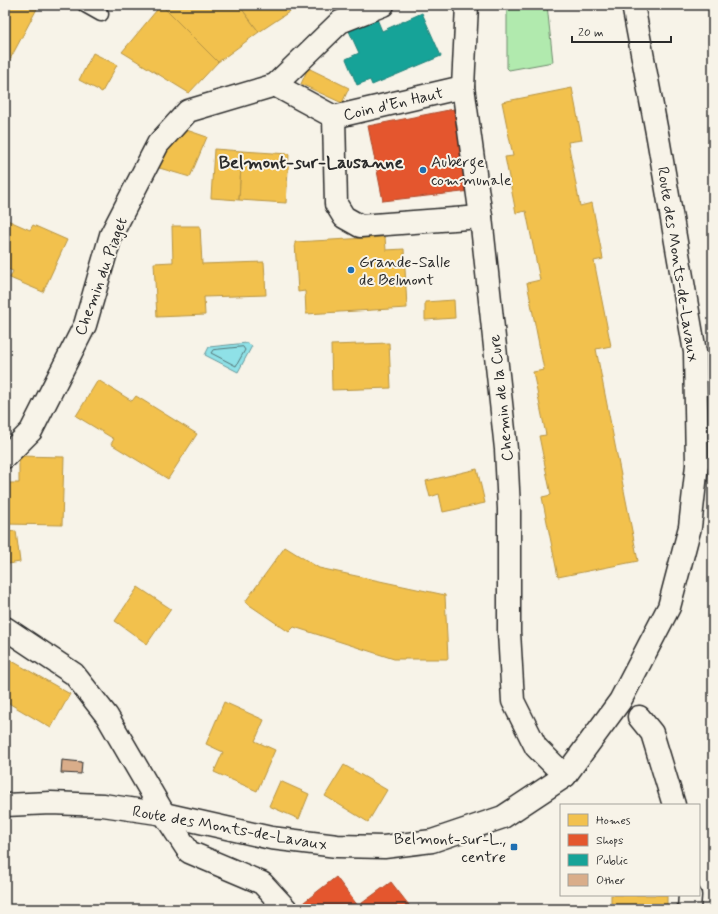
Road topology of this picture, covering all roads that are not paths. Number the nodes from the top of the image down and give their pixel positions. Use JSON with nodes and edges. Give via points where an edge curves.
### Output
{"nodes":[{"id":1,"x":85,"y":5,"type":"edge"},
{"id":2,"x":383,"y":5,"type":"edge"},
{"id":3,"x":467,"y":5,"type":"edge"},
{"id":4,"x":633,"y":5,"type":"edge"},
{"id":5,"x":101,"y":14,"type":"dead end"},
{"id":6,"x":275,"y":85,"type":"junction"},
{"id":7,"x":463,"y":87,"type":"junction"},
{"id":8,"x":334,"y":117,"type":"junction"},
{"id":9,"x":481,"y":217,"type":"junction"},
{"id":10,"x":5,"y":457,"type":"edge"},
{"id":11,"x":5,"y":628,"type":"edge"},
{"id":12,"x":639,"y":717,"type":"dead end"},
{"id":13,"x":565,"y":776,"type":"junction"},
{"id":14,"x":674,"y":804,"type":"edge"},
{"id":15,"x":5,"y":806,"type":"edge"},
{"id":16,"x":164,"y":814,"type":"junction"},
{"id":17,"x":690,"y":896,"type":"edge"},
{"id":18,"x":286,"y":909,"type":"edge"},
{"id":19,"x":689,"y":909,"type":"edge"}],
"edges":[{"from":1,"to":5,"type":"lane"},
{"from":2,"to":6,"type":"street","via":[[340,22]]},
{"from":3,"to":7,"type":"street","name":"Chemin de la Cure"},
{"from":4,"to":13,"type":"street","name":"Route des Monts-de-Lavaux","via":[[695,352],[697,465],[690,527],[668,607],[620,701]]},
{"from":6,"to":8,"type":"street","name":"Coin d'En Haut"},
{"from":6,"to":10,"type":"street","name":"Chemin du Piaget","via":[[188,111],[158,144],[112,235],[85,325],[31,431]]},
{"from":7,"to":8,"type":"street","name":"Coin d'En Haut"},
{"from":7,"to":9,"type":"street","name":"Chemin de la Cure"},
{"from":8,"to":9,"type":"street","via":[[336,204],[344,217],[360,226]]},
{"from":9,"to":13,"type":"street","name":"Chemin de la Cure","via":[[506,450],[509,509],[509,632],[513,701],[536,747]]},
{"from":11,"to":16,"type":"street","via":[[74,674],[107,716]]},
{"from":12,"to":14,"type":"street","via":[[652,733]]},
{"from":13,"to":16,"type":"street","name":"Route des Monts-de-Lavaux","via":[[503,817],[432,841],[384,847],[337,846],[271,838]]},
{"from":15,"to":16,"type":"street","name":"Route des Monts-de-Lavaux","via":[[51,803],[103,805]]},
{"from":16,"to":18,"type":"street","via":[[189,852],[262,883]]},
{"from":17,"to":19,"type":"street"}]}
